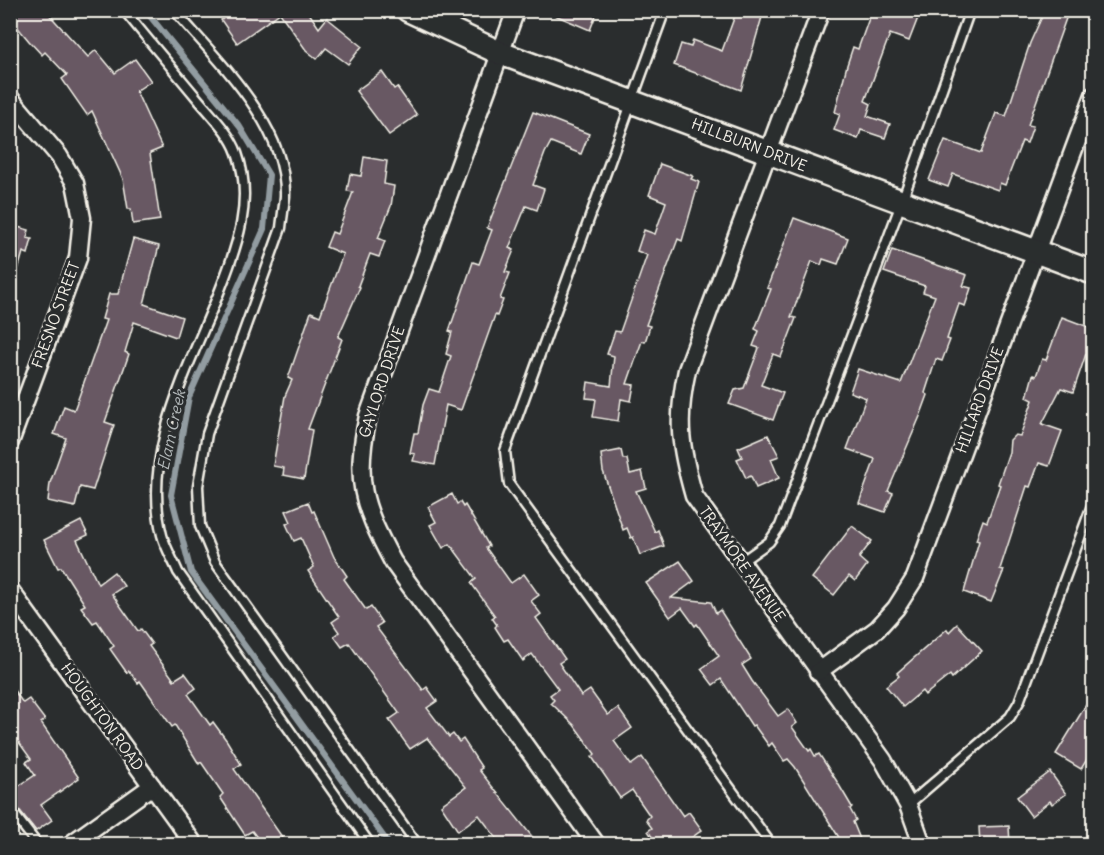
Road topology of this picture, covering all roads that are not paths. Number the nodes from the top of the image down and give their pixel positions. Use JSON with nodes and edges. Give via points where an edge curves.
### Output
{"nodes":[{"id":1,"x":124,"y":10,"type":"edge"},
{"id":2,"x":174,"y":10,"type":"edge"},
{"id":3,"x":408,"y":10,"type":"edge"},
{"id":4,"x":516,"y":10,"type":"edge"},
{"id":5,"x":665,"y":10,"type":"edge"},
{"id":6,"x":821,"y":10,"type":"edge"},
{"id":7,"x":969,"y":10,"type":"edge"},
{"id":8,"x":500,"y":53,"type":"junction"},
{"id":9,"x":1094,"y":95,"type":"edge"},
{"id":10,"x":10,"y":98,"type":"edge"},
{"id":11,"x":632,"y":100,"type":"junction"},
{"id":12,"x":768,"y":153,"type":"junction"},
{"id":13,"x":902,"y":201,"type":"junction"},
{"id":14,"x":1035,"y":251,"type":"junction"},
{"id":15,"x":1094,"y":273,"type":"edge"},
{"id":16,"x":10,"y":442,"type":"edge"},
{"id":17,"x":1094,"y":500,"type":"edge"},
{"id":18,"x":741,"y":562,"type":"junction"},
{"id":19,"x":10,"y":590,"type":"edge"},
{"id":20,"x":818,"y":672,"type":"junction"},
{"id":21,"x":152,"y":786,"type":"junction"},
{"id":22,"x":908,"y":805,"type":"junction"},
{"id":23,"x":10,"y":809,"type":"edge"},
{"id":24,"x":38,"y":844,"type":"edge"},
{"id":25,"x":71,"y":844,"type":"edge"},
{"id":26,"x":194,"y":844,"type":"edge"},
{"id":27,"x":370,"y":844,"type":"edge"},
{"id":28,"x":417,"y":844,"type":"edge"},
{"id":29,"x":597,"y":844,"type":"edge"},
{"id":30,"x":771,"y":844,"type":"edge"},
{"id":31,"x":922,"y":844,"type":"edge"}],
"edges":[{"from":1,"to":27,"type":"lane","via":[[221,128],[237,151],[244,178],[244,206],[233,258],[166,427],[158,497],[162,535],[178,573]]},
{"from":2,"to":28,"type":"lane","via":[[241,88],[264,123],[279,161],[285,195],[281,228],[207,434],[198,486],[200,526],[215,562]]},
{"from":3,"to":8,"type":"street","name":"HILLBURN DRIVE"},
{"from":4,"to":8,"type":"street","name":"GAYLORD DRIVE"},
{"from":5,"to":11,"type":"lane"},
{"from":6,"to":12,"type":"street","name":"TRAYMORE AVENUE"},
{"from":7,"to":13,"type":"lane"},
{"from":8,"to":11,"type":"street","name":"HILLBURN DRIVE"},
{"from":8,"to":29,"type":"street","name":"GAYLORD DRIVE","via":[[368,416],[361,450],[361,489],[393,562]]},
{"from":9,"to":14,"type":"street","name":"HILLARD DRIVE"},
{"from":10,"to":16,"type":"street","name":"FRESNO STREET","via":[[59,156],[75,183],[82,218],[78,258]]},
{"from":11,"to":12,"type":"street","name":"HILLBURN DRIVE"},
{"from":11,"to":30,"type":"lane","via":[[505,451],[509,484]]},
{"from":12,"to":13,"type":"street","name":"HILLBURN DRIVE"},
{"from":12,"to":18,"type":"street","name":"TRAYMORE AVENUE","via":[[687,369],[680,405],[682,453],[694,496]]},
{"from":13,"to":14,"type":"street","name":"HILLBURN DRIVE"},
{"from":13,"to":18,"type":"lane","via":[[780,526],[769,542]]},
{"from":14,"to":15,"type":"street","name":"HILLBURN DRIVE"},
{"from":14,"to":20,"type":"street","name":"HILLARD DRIVE","via":[[915,578],[877,629]]},
{"from":17,"to":22,"type":"lane","via":[[1010,717]]},
{"from":18,"to":20,"type":"street","name":"TRAYMORE AVENUE"},
{"from":19,"to":21,"type":"street","name":"HOUGHTON ROAD"},
{"from":20,"to":22,"type":"street","name":"TRAYMORE AVENUE","via":[[883,760]]},
{"from":21,"to":25,"type":"street"},
{"from":21,"to":26,"type":"street","name":"HOUGHTON ROAD"},
{"from":22,"to":31,"type":"street","name":"TRAYMORE AVENUE"},
{"from":23,"to":24,"type":"lane"}]}
